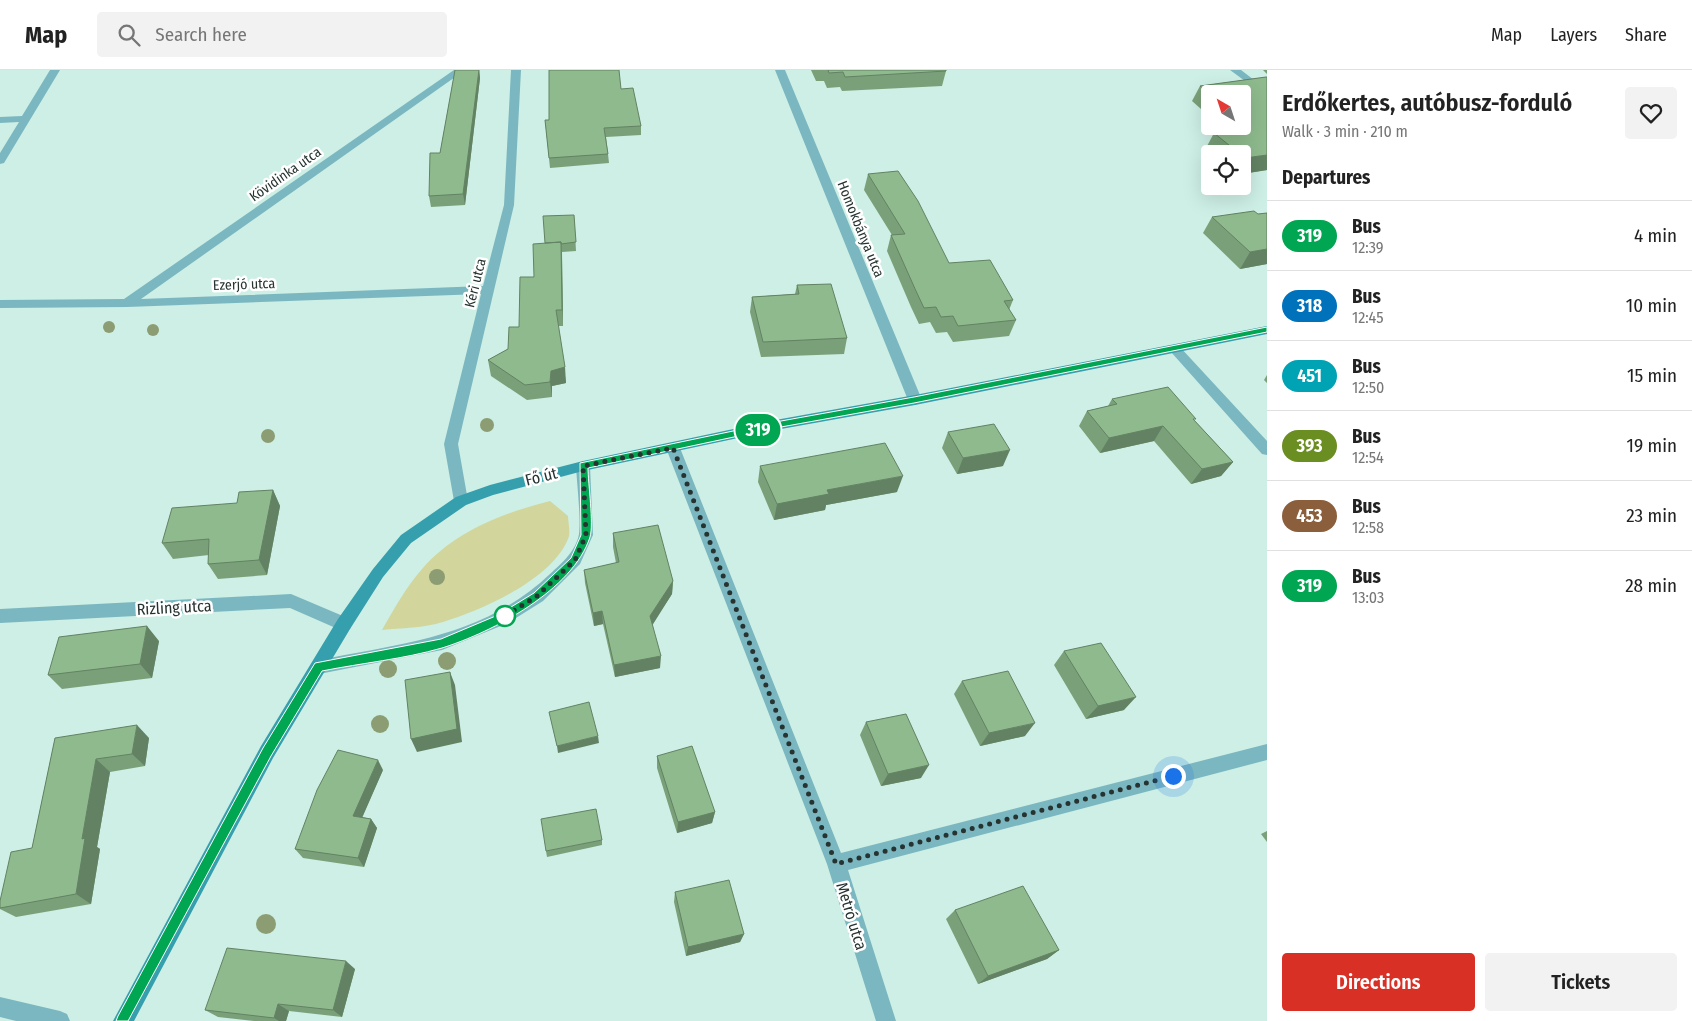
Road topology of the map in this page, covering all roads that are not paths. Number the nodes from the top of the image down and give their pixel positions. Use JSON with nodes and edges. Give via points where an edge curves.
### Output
{"nodes":[{"id":1,"x":55,"y":70,"type":"edge"},
{"id":2,"x":460,"y":70,"type":"edge"},
{"id":3,"x":516,"y":70,"type":"edge"},
{"id":4,"x":780,"y":70,"type":"edge"},
{"id":5,"x":1235,"y":70,"type":"edge"},
{"id":6,"x":1267,"y":94,"type":"edge"},
{"id":7,"x":0,"y":120,"type":"edge"},
{"id":8,"x":27,"y":120,"type":"junction"},
{"id":9,"x":0,"y":161,"type":"edge"},
{"id":10,"x":488,"y":290,"type":"junction"},
{"id":11,"x":127,"y":303,"type":"junction"},
{"id":12,"x":0,"y":304,"type":"edge"},
{"id":13,"x":1267,"y":330,"type":"edge"},
{"id":14,"x":1175,"y":349,"type":"junction"},
{"id":15,"x":914,"y":400,"type":"junction"},
{"id":16,"x":673,"y":448,"type":"junction"},
{"id":17,"x":1267,"y":450,"type":"edge"},
{"id":18,"x":583,"y":466,"type":"junction"},
{"id":19,"x":461,"y":501,"type":"junction"},
{"id":20,"x":0,"y":616,"type":"edge"},
{"id":21,"x":344,"y":624,"type":"junction"},
{"id":22,"x":319,"y":667,"type":"junction"},
{"id":23,"x":1267,"y":752,"type":"edge"},
{"id":24,"x":836,"y":864,"type":"junction"},
{"id":25,"x":0,"y":1007,"type":"edge"},
{"id":26,"x":60,"y":1021,"type":"edge"},
{"id":27,"x":123,"y":1021,"type":"edge"},
{"id":28,"x":886,"y":1021,"type":"edge"}],
"edges":[{"from":1,"to":8,"type":"street"},
{"from":2,"to":11,"type":"street","name":"Kövidinka utca"},
{"from":3,"to":10,"type":"street","name":"Kéri utca","via":[[509,205]]},
{"from":4,"to":15,"type":"street","name":"Homokbánya utca"},
{"from":5,"to":6,"type":"street"},
{"from":7,"to":8,"type":"street"},
{"from":8,"to":9,"type":"street"},
{"from":10,"to":11,"type":"street","name":"Ezerjó utca"},
{"from":10,"to":19,"type":"street","name":"Kéri utca","via":[[451,444]]},
{"from":11,"to":12,"type":"street","name":"Ezerjó utca"},
{"from":13,"to":14,"type":"main road","name":"Fő út"},
{"from":14,"to":15,"type":"main road","name":"Fő út"},
{"from":14,"to":17,"type":"street"},
{"from":15,"to":16,"type":"main road","name":"Fő út"},
{"from":16,"to":18,"type":"main road","name":"Fő út"},
{"from":16,"to":24,"type":"street","name":"Metró utca"},
{"from":18,"to":19,"type":"main road","name":"Fő út"},
{"from":18,"to":22,"type":"street","via":[[586,535],[575,560],[537,596],[502,618],[442,643]]},
{"from":19,"to":21,"type":"main road","name":"Fő út","via":[[406,539],[378,573]]},
{"from":20,"to":21,"type":"street","name":"Rizling utca","via":[[291,601]]},
{"from":21,"to":22,"type":"main road","name":"Fő út"},
{"from":22,"to":27,"type":"main road","name":"Fő út","via":[[267,752]]},
{"from":23,"to":24,"type":"street"},
{"from":24,"to":28,"type":"street","name":"Metró utca"},
{"from":25,"to":26,"type":"street"}]}
